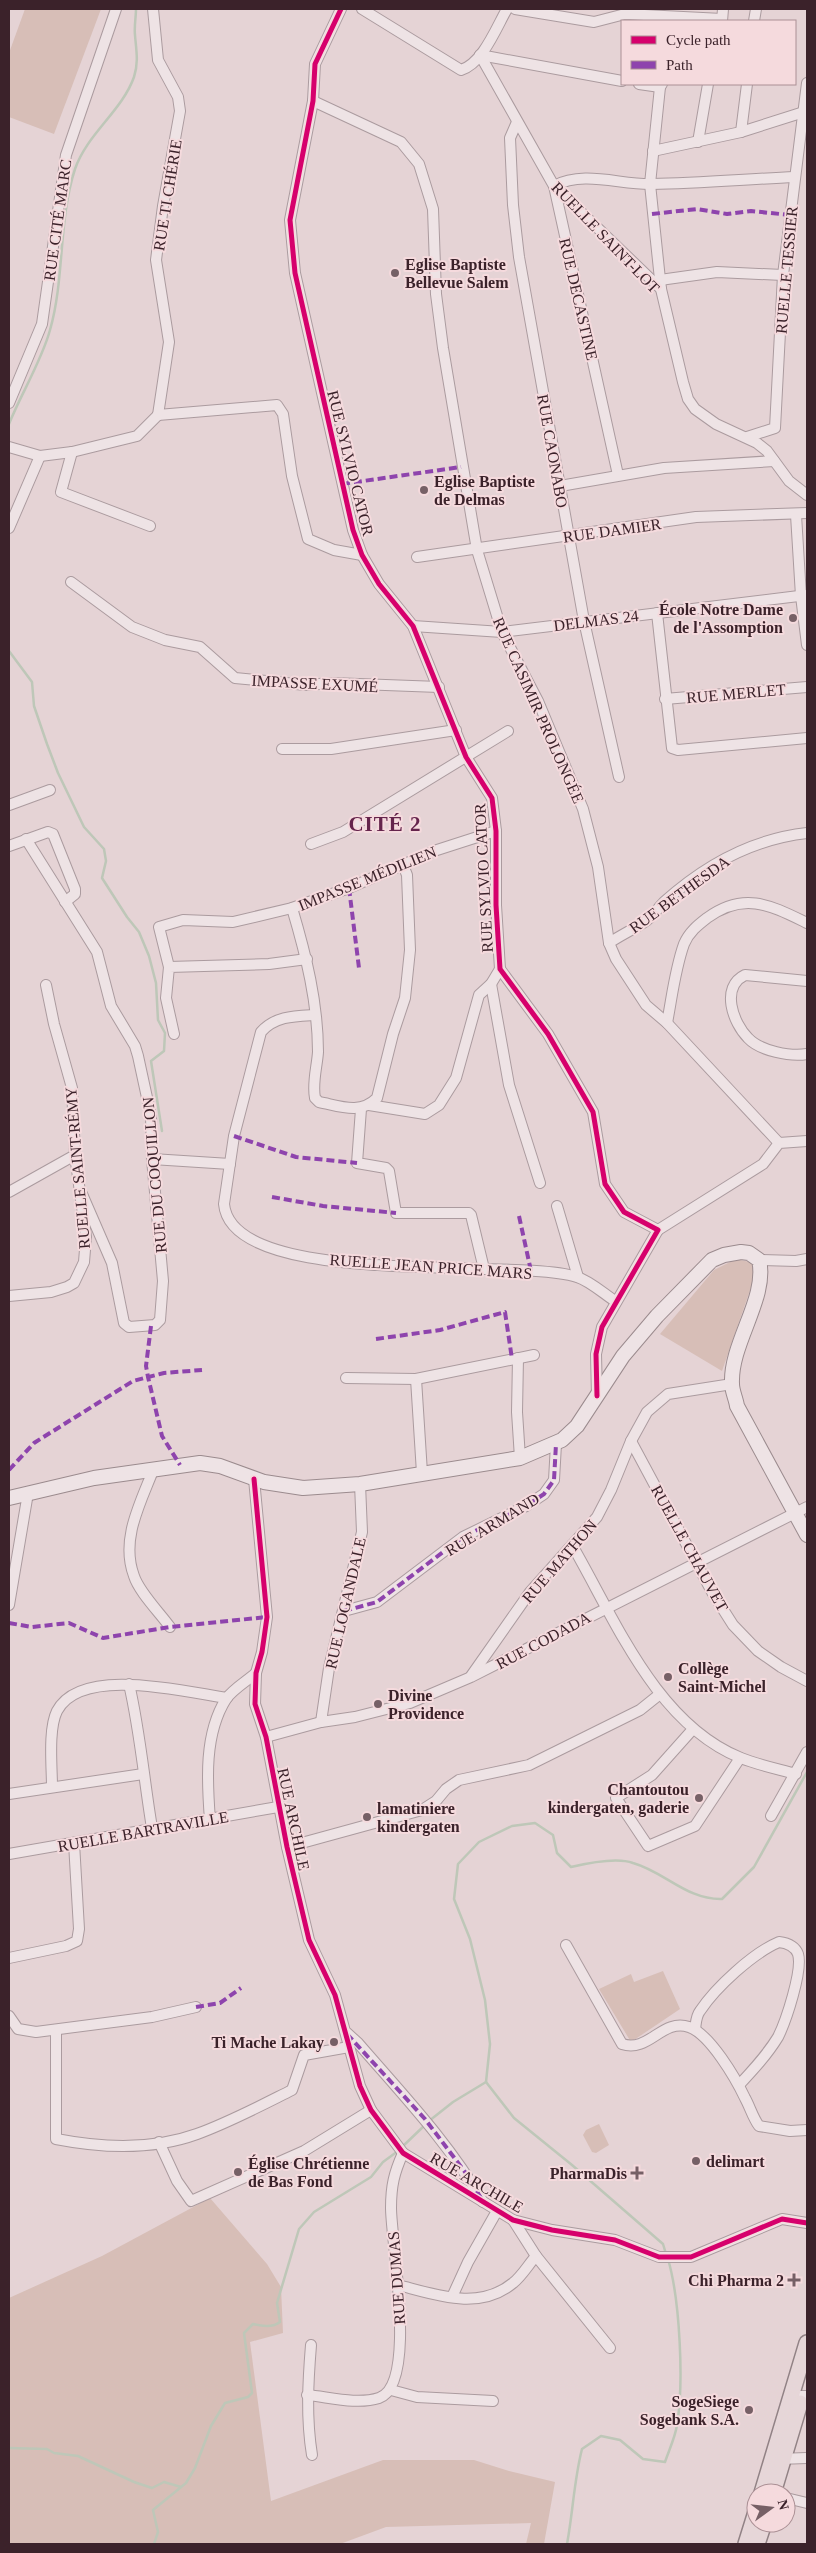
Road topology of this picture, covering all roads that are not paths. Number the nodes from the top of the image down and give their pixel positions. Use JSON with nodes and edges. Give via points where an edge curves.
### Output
{"nodes":[{"id":1,"x":116,"y":9,"type":"edge"},
{"id":2,"x":153,"y":9,"type":"edge"},
{"id":3,"x":341,"y":9,"type":"edge"},
{"id":4,"x":362,"y":9,"type":"edge"},
{"id":5,"x":506,"y":9,"type":"edge"},
{"id":6,"x":515,"y":9,"type":"edge"},
{"id":7,"x":722,"y":16,"type":"edge"},
{"id":8,"x":480,"y":55,"type":"junction"},
{"id":9,"x":621,"y":81,"type":"edge"},
{"id":10,"x":807,"y":83,"type":"edge"},
{"id":11,"x":708,"y":85,"type":"edge"},
{"id":12,"x":746,"y":85,"type":"edge"},
{"id":13,"x":661,"y":86,"type":"edge"},
{"id":14,"x":313,"y":101,"type":"junction"},
{"id":15,"x":805,"y":111,"type":"edge"},
{"id":16,"x":517,"y":122,"type":"junction"},
{"id":17,"x":741,"y":132,"type":"junction"},
{"id":18,"x":698,"y":142,"type":"junction"},
{"id":19,"x":653,"y":151,"type":"junction"},
{"id":20,"x":795,"y":177,"type":"junction"},
{"id":21,"x":650,"y":184,"type":"junction"},
{"id":22,"x":554,"y":186,"type":"junction"},
{"id":23,"x":783,"y":275,"type":"junction"},
{"id":24,"x":661,"y":285,"type":"junction"},
{"id":25,"x":9,"y":403,"type":"edge"},
{"id":26,"x":158,"y":415,"type":"junction"},
{"id":27,"x":747,"y":437,"type":"junction"},
{"id":28,"x":9,"y":447,"type":"edge"},
{"id":29,"x":72,"y":452,"type":"junction"},
{"id":30,"x":40,"y":456,"type":"junction"},
{"id":31,"x":774,"y":460,"type":"junction"},
{"id":32,"x":618,"y":475,"type":"junction"},
{"id":33,"x":560,"y":486,"type":"junction"},
{"id":34,"x":807,"y":495,"type":"edge"},
{"id":35,"x":807,"y":513,"type":"edge"},
{"id":36,"x":796,"y":515,"type":"junction"},
{"id":37,"x":150,"y":526,"type":"dead end"},
{"id":38,"x":9,"y":528,"type":"edge"},
{"id":39,"x":568,"y":536,"type":"junction"},
{"id":40,"x":477,"y":550,"type":"junction"},
{"id":41,"x":362,"y":554,"type":"junction"},
{"id":42,"x":417,"y":557,"type":"dead end"},
{"id":43,"x":70,"y":582,"type":"dead end"},
{"id":44,"x":804,"y":595,"type":"edge"},
{"id":45,"x":657,"y":613,"type":"junction"},
{"id":46,"x":584,"y":622,"type":"junction"},
{"id":47,"x":414,"y":626,"type":"junction"},
{"id":48,"x":502,"y":632,"type":"junction"},
{"id":49,"x":807,"y":645,"type":"edge"},
{"id":50,"x":439,"y":687,"type":"junction"},
{"id":51,"x":807,"y":687,"type":"edge"},
{"id":52,"x":665,"y":698,"type":"junction"},
{"id":53,"x":456,"y":730,"type":"junction"},
{"id":54,"x":508,"y":731,"type":"dead end"},
{"id":55,"x":807,"y":738,"type":"edge"},
{"id":56,"x":282,"y":749,"type":"dead end"},
{"id":57,"x":466,"y":757,"type":"junction"},
{"id":58,"x":620,"y":778,"type":"dead end"},
{"id":59,"x":50,"y":790,"type":"dead end"},
{"id":60,"x":9,"y":805,"type":"edge"},
{"id":61,"x":496,"y":832,"type":"junction"},
{"id":62,"x":807,"y":833,"type":"edge"},
{"id":63,"x":26,"y":839,"type":"junction"},
{"id":64,"x":310,"y":844,"type":"dead end"},
{"id":65,"x":9,"y":846,"type":"edge"},
{"id":66,"x":403,"y":865,"type":"junction"},
{"id":67,"x":66,"y":902,"type":"junction"},
{"id":68,"x":292,"y":908,"type":"junction"},
{"id":69,"x":807,"y":923,"type":"edge"},
{"id":70,"x":609,"y":943,"type":"junction"},
{"id":71,"x":307,"y":959,"type":"junction"},
{"id":72,"x":169,"y":967,"type":"junction"},
{"id":73,"x":500,"y":969,"type":"junction"},
{"id":74,"x":807,"y":981,"type":"edge"},
{"id":75,"x":491,"y":984,"type":"junction"},
{"id":76,"x":46,"y":985,"type":"dead end"},
{"id":77,"x":314,"y":1015,"type":"junction"},
{"id":78,"x":667,"y":1023,"type":"junction"},
{"id":79,"x":174,"y":1034,"type":"dead end"},
{"id":80,"x":807,"y":1054,"type":"edge"},
{"id":81,"x":365,"y":1107,"type":"junction"},
{"id":82,"x":807,"y":1141,"type":"edge"},
{"id":83,"x":779,"y":1143,"type":"junction"},
{"id":84,"x":75,"y":1156,"type":"junction"},
{"id":85,"x":152,"y":1159,"type":"junction"},
{"id":86,"x":230,"y":1164,"type":"junction"},
{"id":87,"x":540,"y":1183,"type":"dead end"},
{"id":88,"x":9,"y":1192,"type":"edge"},
{"id":89,"x":82,"y":1194,"type":"junction"},
{"id":90,"x":557,"y":1206,"type":"dead end"},
{"id":91,"x":658,"y":1230,"type":"junction"},
{"id":92,"x":807,"y":1259,"type":"edge"},
{"id":93,"x":759,"y":1260,"type":"junction"},
{"id":94,"x":484,"y":1269,"type":"junction"},
{"id":95,"x":578,"y":1277,"type":"junction"},
{"id":96,"x":9,"y":1296,"type":"edge"},
{"id":97,"x":615,"y":1301,"type":"junction"},
{"id":98,"x":534,"y":1355,"type":"dead end"},
{"id":99,"x":518,"y":1358,"type":"junction"},
{"id":100,"x":346,"y":1378,"type":"dead end"},
{"id":101,"x":416,"y":1379,"type":"junction"},
{"id":102,"x":732,"y":1384,"type":"junction"},
{"id":103,"x":597,"y":1396,"type":"junction"},
{"id":104,"x":630,"y":1441,"type":"junction"},
{"id":105,"x":556,"y":1444,"type":"junction"},
{"id":106,"x":520,"y":1458,"type":"junction"},
{"id":107,"x":154,"y":1468,"type":"junction"},
{"id":108,"x":422,"y":1472,"type":"junction"},
{"id":109,"x":254,"y":1479,"type":"junction"},
{"id":110,"x":360,"y":1484,"type":"junction"},
{"id":111,"x":28,"y":1493,"type":"junction"},
{"id":112,"x":9,"y":1498,"type":"edge"},
{"id":113,"x":807,"y":1507,"type":"edge"},
{"id":114,"x":794,"y":1513,"type":"junction"},
{"id":115,"x":807,"y":1535,"type":"edge"},
{"id":116,"x":572,"y":1545,"type":"junction"},
{"id":117,"x":696,"y":1561,"type":"junction"},
{"id":118,"x":9,"y":1605,"type":"edge"},
{"id":119,"x":608,"y":1606,"type":"junction"},
{"id":120,"x":344,"y":1611,"type":"junction"},
{"id":121,"x":170,"y":1627,"type":"dead end"},
{"id":122,"x":256,"y":1673,"type":"junction"},
{"id":123,"x":471,"y":1677,"type":"junction"},
{"id":124,"x":807,"y":1681,"type":"edge"},
{"id":125,"x":129,"y":1684,"type":"junction"},
{"id":126,"x":660,"y":1694,"type":"junction"},
{"id":127,"x":227,"y":1698,"type":"junction"},
{"id":128,"x":321,"y":1722,"type":"junction"},
{"id":129,"x":693,"y":1729,"type":"junction"},
{"id":130,"x":266,"y":1737,"type":"junction"},
{"id":131,"x":807,"y":1752,"type":"edge"},
{"id":132,"x":740,"y":1758,"type":"junction"},
{"id":133,"x":143,"y":1774,"type":"junction"},
{"id":134,"x":796,"y":1774,"type":"junction"},
{"id":135,"x":52,"y":1787,"type":"junction"},
{"id":136,"x":9,"y":1794,"type":"edge"},
{"id":137,"x":278,"y":1807,"type":"junction"},
{"id":138,"x":771,"y":1816,"type":"dead end"},
{"id":139,"x":210,"y":1820,"type":"junction"},
{"id":140,"x":152,"y":1828,"type":"junction"},
{"id":141,"x":74,"y":1843,"type":"junction"},
{"id":142,"x":286,"y":1847,"type":"junction"},
{"id":143,"x":9,"y":1854,"type":"edge"},
{"id":144,"x":566,"y":1945,"type":"dead end"},
{"id":145,"x":9,"y":1958,"type":"edge"},
{"id":146,"x":196,"y":2007,"type":"dead end"},
{"id":147,"x":9,"y":2016,"type":"edge"},
{"id":148,"x":56,"y":2030,"type":"junction"},
{"id":149,"x":695,"y":2030,"type":"junction"},
{"id":150,"x":347,"y":2033,"type":"junction"},
{"id":151,"x":349,"y":2047,"type":"junction"},
{"id":152,"x":739,"y":2085,"type":"junction"},
{"id":153,"x":371,"y":2110,"type":"junction"},
{"id":154,"x":807,"y":2130,"type":"edge"},
{"id":155,"x":160,"y":2142,"type":"junction"},
{"id":156,"x":400,"y":2150,"type":"junction"},
{"id":157,"x":483,"y":2202,"type":"junction"},
{"id":158,"x":497,"y":2211,"type":"junction"},
{"id":159,"x":513,"y":2220,"type":"junction"},
{"id":160,"x":807,"y":2223,"type":"edge"},
{"id":161,"x":536,"y":2256,"type":"junction"},
{"id":162,"x":398,"y":2284,"type":"junction"},
{"id":163,"x":452,"y":2297,"type":"junction"},
{"id":164,"x":807,"y":2343,"type":"edge"},
{"id":165,"x":311,"y":2344,"type":"dead end"},
{"id":166,"x":610,"y":2348,"type":"dead end"},
{"id":167,"x":807,"y":2379,"type":"edge"},
{"id":168,"x":392,"y":2390,"type":"junction"},
{"id":169,"x":307,"y":2395,"type":"junction"},
{"id":170,"x":800,"y":2396,"type":"edge"},
{"id":171,"x":493,"y":2401,"type":"dead end"},
{"id":172,"x":312,"y":2455,"type":"dead end"},
{"id":173,"x":807,"y":2458,"type":"edge"},
{"id":174,"x":777,"y":2459,"type":"junction"},
{"id":175,"x":766,"y":2483,"type":"edge"},
{"id":176,"x":774,"y":2483,"type":"edge"}],
"edges":[{"from":1,"to":25,"type":"street","name":"RUE CITÉ MARC","via":[[66,155],[42,324]]},
{"from":2,"to":26,"type":"street","name":"RUE TI CHÉRIE","via":[[158,60],[178,97],[180,111],[162,206],[156,260],[169,342]]},
{"from":3,"to":14,"type":"street","name":"RUE SYLVIO CATOR","via":[[315,64]]},
{"from":4,"to":8,"type":"street","via":[[461,70]]},
{"from":5,"to":8,"type":"street"},
{"from":6,"to":7,"type":"street","via":[[594,22],[625,14]]},
{"from":8,"to":9,"type":"street"},
{"from":8,"to":16,"type":"street","name":"RUELLE SAINT-LOT"},
{"from":10,"to":15,"type":"street","name":"RUELLE TESSIER"},
{"from":11,"to":18,"type":"street"},
{"from":12,"to":17,"type":"street"},
{"from":13,"to":19,"type":"street"},
{"from":14,"to":40,"type":"street","name":"RUE CASIMIR PROLONGÉE","via":[[401,142],[419,164],[433,209],[436,294]]},
{"from":14,"to":41,"type":"street","name":"RUE SYLVIO CATOR","via":[[290,220],[295,273],[342,484]]},
{"from":15,"to":17,"type":"street"},
{"from":15,"to":20,"type":"street","name":"RUELLE TESSIER"},
{"from":16,"to":22,"type":"street","name":"RUELLE SAINT-LOT"},
{"from":16,"to":33,"type":"street","name":"RUE CAONABO","via":[[510,138],[515,222]]},
{"from":17,"to":18,"type":"street"},
{"from":18,"to":19,"type":"street"},
{"from":19,"to":21,"type":"street"},
{"from":20,"to":21,"type":"street"},
{"from":20,"to":23,"type":"street","name":"RUELLE TESSIER"},
{"from":21,"to":22,"type":"street","via":[[578,178],[566,179]]},
{"from":21,"to":24,"type":"street"},
{"from":22,"to":24,"type":"street","name":"RUELLE SAINT-LOT"},
{"from":22,"to":32,"type":"street","name":"RUE DECASTINE"},
{"from":23,"to":24,"type":"street","via":[[717,272]]},
{"from":23,"to":27,"type":"street","name":"RUELLE TESSIER","via":[[775,428]]},
{"from":24,"to":27,"type":"street","name":"RUELLE SAINT-LOT","via":[[688,399],[705,417]]},
{"from":26,"to":29,"type":"street","via":[[137,436]]},
{"from":26,"to":41,"type":"street","via":[[277,405],[281,408],[292,476],[308,539],[334,550]]},
{"from":27,"to":31,"type":"street","name":"RUELLE SAINT-LOT"},
{"from":28,"to":30,"type":"street"},
{"from":29,"to":30,"type":"street"},
{"from":29,"to":37,"type":"street","via":[[61,492]]},
{"from":30,"to":38,"type":"street"},
{"from":31,"to":32,"type":"street","via":[[664,468]]},
{"from":31,"to":34,"type":"street","name":"RUELLE SAINT-LOT","via":[[789,481]]},
{"from":32,"to":33,"type":"street"},
{"from":33,"to":39,"type":"street","name":"RUE CAONABO"},
{"from":35,"to":36,"type":"street","name":"RUE DAMIER"},
{"from":36,"to":39,"type":"street","name":"RUE DAMIER","via":[[696,517]]},
{"from":36,"to":44,"type":"street"},
{"from":39,"to":40,"type":"street","name":"RUE DAMIER"},
{"from":39,"to":46,"type":"street","name":"RUE CAONABO"},
{"from":40,"to":42,"type":"street","name":"RUE DAMIER"},
{"from":40,"to":48,"type":"street","name":"RUE CASIMIR PROLONGÉE"},
{"from":41,"to":47,"type":"street","name":"RUE SYLVIO CATOR","via":[[379,584]]},
{"from":43,"to":50,"type":"street","name":"IMPASSE EXUMÉ","via":[[132,627],[165,640],[200,647],[236,678],[306,685]]},
{"from":44,"to":45,"type":"street","name":"DELMAS 24"},
{"from":44,"to":49,"type":"street"},
{"from":45,"to":46,"type":"street","name":"DELMAS 24"},
{"from":45,"to":52,"type":"street"},
{"from":46,"to":48,"type":"street","name":"DELMAS 24"},
{"from":46,"to":58,"type":"street","name":"RUE CAONABO"},
{"from":47,"to":48,"type":"street","name":"DELMAS 24"},
{"from":47,"to":50,"type":"street","name":"RUE SYLVIO CATOR"},
{"from":48,"to":70,"type":"street","name":"RUE CASIMIR PROLONGÉE","via":[[538,701],[583,810],[598,867]]},
{"from":50,"to":53,"type":"street","name":"RUE SYLVIO CATOR"},
{"from":51,"to":52,"type":"street","name":"RUE MERLET"},
{"from":52,"to":55,"type":"street","via":[[671,746],[675,750]]},
{"from":53,"to":56,"type":"street","via":[[331,749]]},
{"from":53,"to":57,"type":"street","name":"RUE SYLVIO CATOR"},
{"from":54,"to":57,"type":"street"},
{"from":57,"to":61,"type":"street","name":"RUE SYLVIO CATOR","via":[[492,798]]},
{"from":57,"to":64,"type":"street","via":[[343,832]]},
{"from":59,"to":60,"type":"street"},
{"from":61,"to":66,"type":"street","name":"IMPASSE MÉDILIEN","via":[[436,850]]},
{"from":61,"to":73,"type":"street","name":"RUE SYLVIO CATOR"},
{"from":62,"to":70,"type":"street","name":"RUE BETHESDA","via":[[786,836],[720,860],[647,920]]},
{"from":63,"to":65,"type":"street"},
{"from":63,"to":67,"type":"street","name":"RUE DU COQUILLON"},
{"from":63,"to":67,"type":"street","via":[[48,832],[54,835],[75,889],[75,894]]},
{"from":66,"to":68,"type":"street","name":"IMPASSE MÉDILIEN"},
{"from":66,"to":81,"type":"street","via":[[407,875],[410,950],[405,998],[377,1098]]},
{"from":67,"to":85,"type":"street","name":"RUE DU COQUILLON","via":[[97,952],[111,1006],[135,1046],[148,1097]]},
{"from":68,"to":71,"type":"street"},
{"from":68,"to":72,"type":"street","name":"IMPASSE MÉDILIEN","via":[[232,922],[183,920],[159,927]]},
{"from":69,"to":78,"type":"street","via":[[762,904],[740,902],[721,908],[695,928],[685,941]]},
{"from":70,"to":78,"type":"street","name":"RUE CASIMIR PROLONGÉE","via":[[628,980],[646,1005]]},
{"from":71,"to":72,"type":"street","via":[[269,964]]},
{"from":71,"to":77,"type":"street"},
{"from":72,"to":79,"type":"street","via":[[166,998]]},
{"from":73,"to":75,"type":"street"},
{"from":73,"to":91,"type":"street","name":"RUE SYLVIO CATOR","via":[[548,1034],[594,1112],[605,1184],[624,1212]]},
{"from":74,"to":80,"type":"street","via":[[745,975],[734,984],[731,1004],[737,1023],[749,1040],[765,1049]]},
{"from":75,"to":81,"type":"street","via":[[478,995],[456,1078],[439,1105],[424,1114]]},
{"from":75,"to":87,"type":"street","via":[[509,1085]]},
{"from":76,"to":84,"type":"street","name":"RUELLE SAINT-RÉMY","via":[[72,1088]]},
{"from":77,"to":81,"type":"street","via":[[318,1052],[315,1098],[319,1102]]},
{"from":77,"to":86,"type":"street","via":[[280,1019],[261,1032],[234,1136]]},
{"from":78,"to":83,"type":"street","name":"RUE CASIMIR PROLONGÉE"},
{"from":81,"to":94,"type":"street","via":[[358,1163],[389,1170],[396,1213],[469,1213]]},
{"from":82,"to":83,"type":"street"},
{"from":83,"to":91,"type":"street","via":[[763,1164]]},
{"from":84,"to":88,"type":"street"},
{"from":84,"to":89,"type":"street","name":"RUELLE SAINT-RÉMY"},
{"from":85,"to":86,"type":"street"},
{"from":85,"to":89,"type":"street","name":"RUE DU COQUILLON","via":[[163,1282],[160,1320],[156,1325],[129,1327],[124,1323],[112,1263]]},
{"from":86,"to":94,"type":"street","name":"RUELLE JEAN PRICE MARS","via":[[225,1213],[235,1228],[252,1240],[285,1254],[357,1264]]},
{"from":89,"to":96,"type":"street","name":"RUELLE SAINT-RÉMY","via":[[86,1237],[84,1262],[74,1283],[59,1291]]},
{"from":90,"to":95,"type":"street"},
{"from":91,"to":97,"type":"street"},
{"from":92,"to":93,"type":"street"},
{"from":93,"to":102,"type":"main road","via":[[762,1271],[735,1354]]},
{"from":93,"to":103,"type":"main road","via":[[741,1252],[712,1260],[628,1350]]},
{"from":94,"to":95,"type":"street","name":"RUELLE JEAN PRICE MARS"},
{"from":95,"to":97,"type":"street","name":"RUELLE JEAN PRICE MARS"},
{"from":97,"to":103,"type":"street","via":[[602,1327],[596,1354]]},
{"from":98,"to":99,"type":"street"},
{"from":99,"to":101,"type":"street"},
{"from":99,"to":106,"type":"street"},
{"from":100,"to":101,"type":"street"},
{"from":101,"to":108,"type":"street"},
{"from":102,"to":104,"type":"street","name":"RUE MATHON","via":[[668,1394],[647,1412]]},
{"from":102,"to":114,"type":"main road","via":[[737,1406]]},
{"from":103,"to":105,"type":"main road","via":[[577,1426]]},
{"from":104,"to":116,"type":"street","name":"RUE MATHON","via":[[598,1517]]},
{"from":104,"to":117,"type":"street","name":"RUELLE CHAUVET"},
{"from":105,"to":106,"type":"main road"},
{"from":105,"to":120,"type":"street","name":"RUE ARMAND","via":[[554,1480],[544,1494],[463,1537],[377,1602]]},
{"from":106,"to":108,"type":"main road"},
{"from":107,"to":109,"type":"main road","via":[[200,1463],[220,1466]]},
{"from":107,"to":111,"type":"main road"},
{"from":107,"to":121,"type":"street","via":[[134,1518],[128,1556],[134,1578]]},
{"from":108,"to":110,"type":"main road"},
{"from":109,"to":110,"type":"main road","via":[[303,1488]]},
{"from":109,"to":122,"type":"street","name":"RUE ARCHILE","via":[[267,1616]]},
{"from":110,"to":120,"type":"street","name":"RUE LOGANDALE","via":[[362,1532]]},
{"from":111,"to":112,"type":"main road"},
{"from":111,"to":118,"type":"street"},
{"from":113,"to":114,"type":"street","name":"RUE CODADA"},
{"from":114,"to":115,"type":"main road"},
{"from":114,"to":117,"type":"street","name":"RUE CODADA"},
{"from":116,"to":119,"type":"street"},
{"from":116,"to":123,"type":"street","name":"RUE MATHON","via":[[530,1592]]},
{"from":117,"to":119,"type":"street","name":"RUE CODADA"},
{"from":117,"to":124,"type":"street","name":"RUELLE CHAUVET","via":[[734,1625],[758,1651]]},
{"from":119,"to":123,"type":"street","name":"RUE CODADA"},
{"from":119,"to":126,"type":"street","via":[[634,1658]]},
{"from":120,"to":128,"type":"street","name":"RUE LOGANDALE","via":[[329,1668]]},
{"from":122,"to":127,"type":"street"},
{"from":122,"to":130,"type":"street","name":"RUE ARCHILE","via":[[255,1704]]},
{"from":123,"to":128,"type":"street","name":"RUE CODADA","via":[[410,1704]]},
{"from":125,"to":127,"type":"street"},
{"from":125,"to":133,"type":"street","via":[[138,1724]]},
{"from":125,"to":135,"type":"street","via":[[83,1689],[57,1711],[52,1731]]},
{"from":126,"to":129,"type":"street"},
{"from":126,"to":142,"type":"street","via":[[640,1710],[529,1765],[459,1780],[422,1810]]},
{"from":127,"to":139,"type":"street","via":[[215,1728],[206,1767]]},
{"from":128,"to":130,"type":"street","name":"RUE CODADA"},
{"from":129,"to":132,"type":"street"},
{"from":129,"to":132,"type":"street","via":[[652,1775],[616,1798],[648,1846],[695,1826]]},
{"from":130,"to":137,"type":"street","name":"RUE ARCHILE"},
{"from":131,"to":134,"type":"street"},
{"from":132,"to":134,"type":"street"},
{"from":133,"to":135,"type":"street"},
{"from":133,"to":140,"type":"street"},
{"from":134,"to":138,"type":"street"},
{"from":135,"to":136,"type":"street"},
{"from":137,"to":139,"type":"street","name":"RUELLE BARTRAVILLE"},
{"from":137,"to":142,"type":"street","name":"RUE ARCHILE"},
{"from":139,"to":140,"type":"street","name":"RUELLE BARTRAVILLE"},
{"from":140,"to":141,"type":"street","name":"RUELLE BARTRAVILLE"},
{"from":141,"to":143,"type":"street","name":"RUELLE BARTRAVILLE"},
{"from":141,"to":145,"type":"street","via":[[77,1941]]},
{"from":142,"to":150,"type":"street","name":"RUE ARCHILE","via":[[309,1940],[335,1995]]},
{"from":144,"to":149,"type":"street","via":[[622,2044],[642,2045],[672,2026],[688,2026]]},
{"from":146,"to":148,"type":"street","via":[[152,2017]]},
{"from":147,"to":148,"type":"street","via":[[18,2030]]},
{"from":148,"to":155,"type":"street","via":[[56,2139],[91,2146]]},
{"from":149,"to":152,"type":"street","via":[[705,2037]]},
{"from":149,"to":152,"type":"street","via":[[699,2012],[722,1985],[760,1952],[779,1942],[787,1943],[797,1952],[796,1981],[778,2036],[761,2062]]},
{"from":150,"to":151,"type":"street","name":"RUE ARCHILE"},
{"from":150,"to":157,"type":"street","via":[[428,2123]]},
{"from":151,"to":153,"type":"street","name":"RUE ARCHILE"},
{"from":151,"to":155,"type":"street","via":[[304,2055],[292,2090],[197,2134]]},
{"from":152,"to":154,"type":"street","via":[[759,2126]]},
{"from":153,"to":155,"type":"street","via":[[304,2151],[191,2201],[177,2181]]},
{"from":153,"to":156,"type":"street","name":"RUE ARCHILE"},
{"from":156,"to":157,"type":"street","name":"RUE ARCHILE"},
{"from":156,"to":162,"type":"street","name":"RUE DUMAS","via":[[393,2176],[391,2209]]},
{"from":157,"to":158,"type":"street","name":"RUE ARCHILE"},
{"from":158,"to":159,"type":"street","name":"RUE ARCHILE"},
{"from":158,"to":163,"type":"street"},
{"from":159,"to":160,"type":"street","name":"RUE ARCHILE","via":[[614,2240],[659,2257],[691,2257],[704,2253],[782,2219]]},
{"from":159,"to":161,"type":"street"},
{"from":161,"to":163,"type":"street","via":[[514,2282],[496,2294],[478,2300]]},
{"from":161,"to":166,"type":"street"},
{"from":162,"to":163,"type":"street"},
{"from":162,"to":168,"type":"street","name":"RUE DUMAS","via":[[401,2354]]},
{"from":164,"to":170,"type":"main road"},
{"from":165,"to":169,"type":"street"},
{"from":167,"to":170,"type":"main road"},
{"from":168,"to":169,"type":"street","via":[[380,2398],[360,2400]]},
{"from":168,"to":171,"type":"street","via":[[417,2397]]},
{"from":169,"to":172,"type":"street"},
{"from":170,"to":174,"type":"main road"},
{"from":173,"to":174,"type":"street"},
{"from":174,"to":175,"type":"main road"},
{"from":174,"to":176,"type":"main road"}]}
